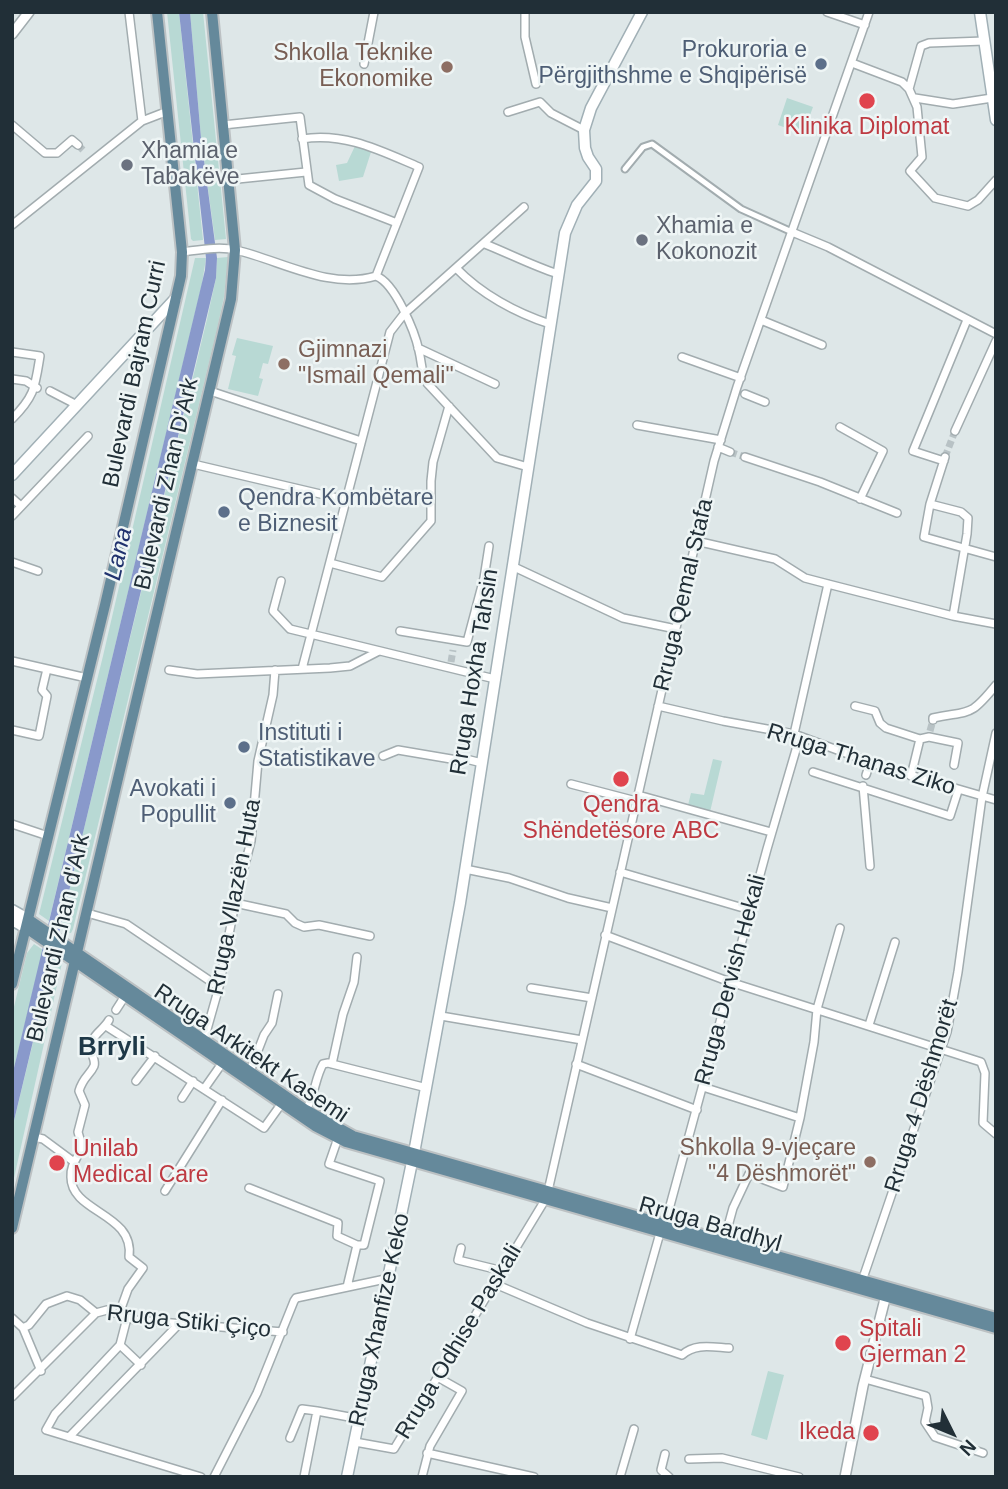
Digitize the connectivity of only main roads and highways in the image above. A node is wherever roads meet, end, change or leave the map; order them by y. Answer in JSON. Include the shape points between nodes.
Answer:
{"nodes":[{"id":1,"x":158,"y":12,"type":"edge"},
{"id":2,"x":212,"y":12,"type":"edge"},
{"id":3,"x":642,"y":12,"type":"edge"},
{"id":4,"x":980,"y":12,"type":"edge"},
{"id":5,"x":996,"y":120,"type":"edge"},
{"id":6,"x":177,"y":297,"type":"junction"},
{"id":7,"x":148,"y":328,"type":"junction"},
{"id":8,"x":168,"y":334,"type":"junction"},
{"id":9,"x":12,"y":475,"type":"edge"},
{"id":10,"x":147,"y":658,"type":"joint"},
{"id":11,"x":12,"y":910,"type":"edge"},
{"id":12,"x":12,"y":920,"type":"edge"},
{"id":13,"x":32,"y":927,"type":"junction"},
{"id":14,"x":76,"y":957,"type":"junction"},
{"id":15,"x":12,"y":984,"type":"edge"},
{"id":16,"x":413,"y":1158,"type":"junction"},
{"id":17,"x":12,"y":1228,"type":"edge"},
{"id":18,"x":662,"y":1228,"type":"junction"},
{"id":19,"x":861,"y":1285,"type":"junction"},
{"id":20,"x":886,"y":1292,"type":"junction"},
{"id":21,"x":996,"y":1318,"type":"edge"},
{"id":22,"x":996,"y":1328,"type":"edge"},
{"id":23,"x":348,"y":1477,"type":"edge"}],
"edges":[{"from":1,"to":6,"type":"main road","name":"Bulevardi Bajram Curri","via":[[182,252]]},
{"from":2,"to":10,"type":"main road","name":"Bulevardi Zhan D'Ark","via":[[234,283]]},
{"from":3,"to":16,"type":"main road","name":"Rruga Hoxha Tahsin","via":[[584,130],[587,157],[597,174],[565,233],[441,1016]]},
{"from":4,"to":5,"type":"main road"},
{"from":6,"to":7,"type":"main road"},
{"from":6,"to":8,"type":"main road","name":"Bulevardi Bajram Curri"},
{"from":7,"to":8,"type":"main road"},
{"from":7,"to":9,"type":"main road"},
{"from":8,"to":13,"type":"main road","name":"Bulevardi Bajram Curri","via":[[48,836]]},
{"from":10,"to":14,"type":"main road","name":"Bulevardi Zhan d'Ark"},
{"from":11,"to":13,"type":"main road"},
{"from":12,"to":13,"type":"main road"},
{"from":13,"to":14,"type":"main road"},
{"from":13,"to":15,"type":"main road","name":"Bulevardi Bajram Curri"},
{"from":14,"to":16,"type":"main road","name":"Rruga Arkitekt Kasemi","via":[[306,1110],[353,1136]]},
{"from":14,"to":16,"type":"main road","name":"Rruga Arkitekt Kasemi","via":[[125,996],[338,1138]]},
{"from":14,"to":17,"type":"main road","name":"Bulevardi Zhan d'Ark"},
{"from":16,"to":18,"type":"main road","name":"Rruga Bardhyl"},
{"from":16,"to":23,"type":"main road","name":"Rruga Xhanfize Keko"},
{"from":18,"to":19,"type":"main road","name":"Rruga Bardhyl"},
{"from":18,"to":19,"type":"main road","name":"Rruga Bardhyl","via":[[724,1241]]},
{"from":19,"to":20,"type":"main road","name":"Rruga Bardhyl"},
{"from":20,"to":21,"type":"main road","name":"Rruga Bardhyl"},
{"from":20,"to":22,"type":"main road","name":"Rruga Bardhyl"}]}
